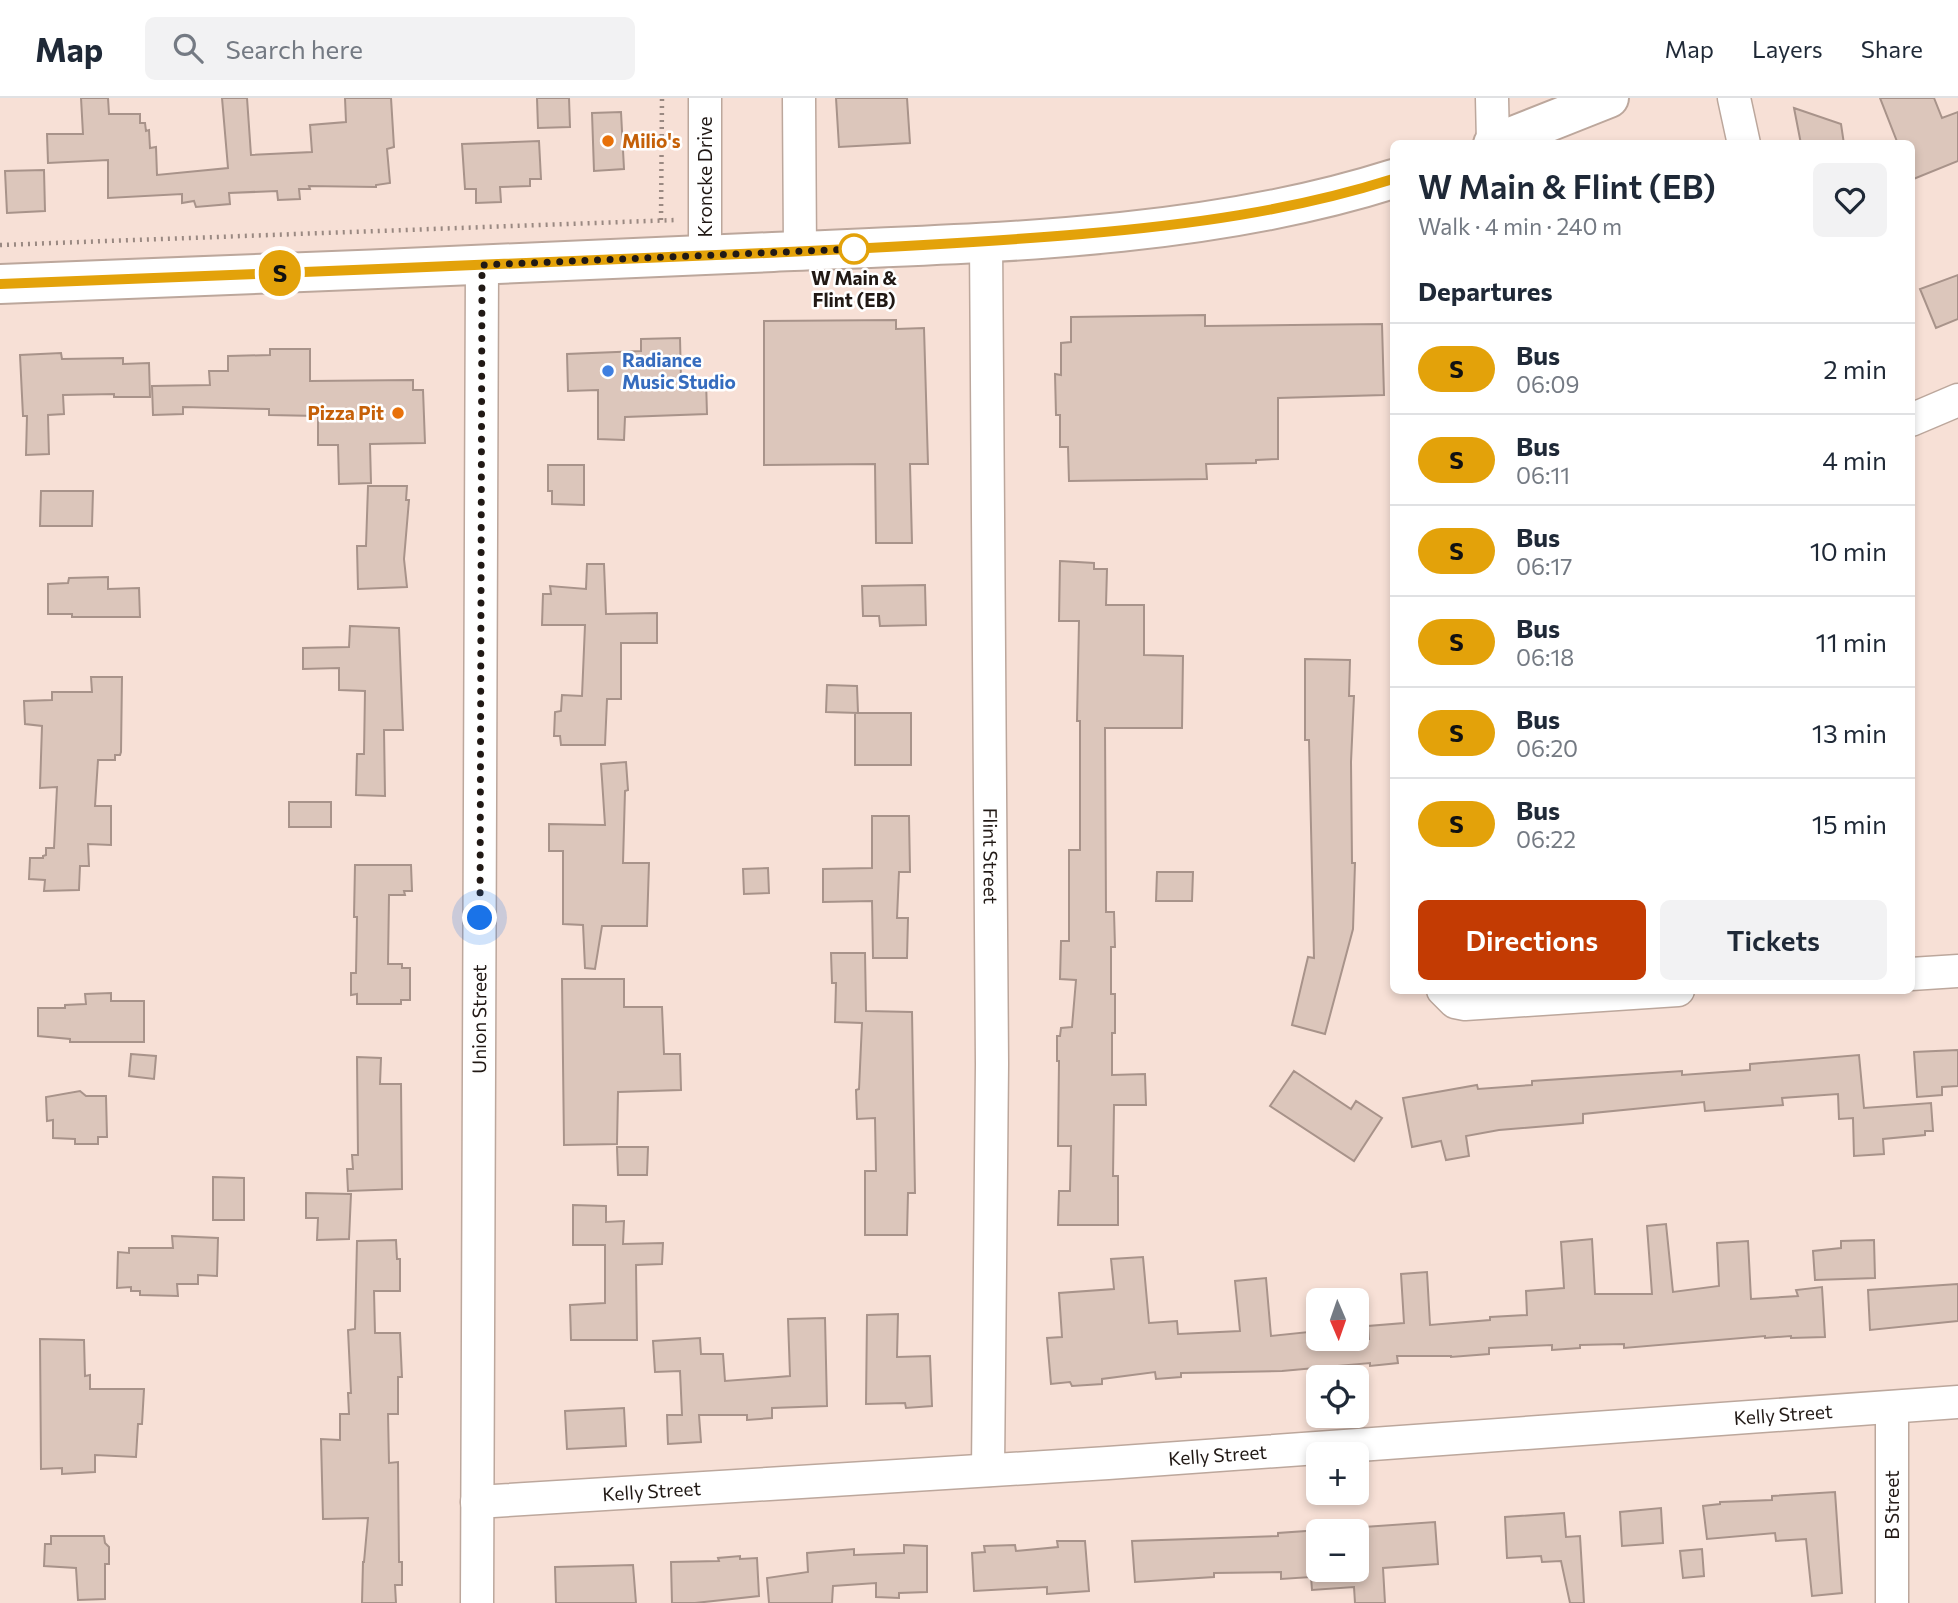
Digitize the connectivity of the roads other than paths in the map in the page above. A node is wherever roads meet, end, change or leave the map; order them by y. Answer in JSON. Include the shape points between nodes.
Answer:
{"nodes":[{"id":1,"x":705,"y":98,"type":"edge"},
{"id":2,"x":799,"y":98,"type":"edge"},
{"id":3,"x":1492,"y":98,"type":"edge"},
{"id":4,"x":1609,"y":98,"type":"edge"},
{"id":5,"x":1734,"y":98,"type":"edge"},
{"id":6,"x":1493,"y":140,"type":"edge"},
{"id":7,"x":1501,"y":140,"type":"edge"},
{"id":8,"x":1743,"y":140,"type":"edge"},
{"id":9,"x":1390,"y":180,"type":"edge"},
{"id":10,"x":986,"y":242,"type":"junction"},
{"id":11,"x":800,"y":251,"type":"junction"},
{"id":12,"x":705,"y":255,"type":"junction"},
{"id":13,"x":482,"y":265,"type":"junction"},
{"id":14,"x":0,"y":284,"type":"edge"},
{"id":15,"x":1958,"y":400,"type":"edge"},
{"id":16,"x":1915,"y":418,"type":"edge"},
{"id":17,"x":1958,"y":971,"type":"edge"},
{"id":18,"x":1915,"y":974,"type":"edge"},
{"id":19,"x":1446,"y":994,"type":"edge"},
{"id":20,"x":1617,"y":994,"type":"edge"},
{"id":21,"x":1958,"y":1402,"type":"edge"},
{"id":22,"x":1892,"y":1408,"type":"junction"},
{"id":23,"x":988,"y":1470,"type":"junction"},
{"id":24,"x":477,"y":1502,"type":"junction"},
{"id":25,"x":477,"y":1603,"type":"edge"},
{"id":26,"x":1892,"y":1603,"type":"edge"}],
"edges":[{"from":1,"to":12,"type":"street","name":"Kroncke Drive"},
{"from":2,"to":11,"type":"street"},
{"from":3,"to":6,"type":"street"},
{"from":4,"to":7,"type":"main road"},
{"from":5,"to":8,"type":"street"},
{"from":9,"to":10,"type":"main road","via":[[1232,218]]},
{"from":10,"to":11,"type":"main road"},
{"from":10,"to":23,"type":"street","name":"Flint Street","via":[[992,1050]]},
{"from":11,"to":12,"type":"main road"},
{"from":12,"to":13,"type":"main road"},
{"from":13,"to":14,"type":"main road"},
{"from":13,"to":24,"type":"street","name":"Union Street"},
{"from":15,"to":16,"type":"street"},
{"from":17,"to":18,"type":"street"},
{"from":19,"to":20,"type":"street","via":[[1465,1004]]},
{"from":21,"to":22,"type":"street","name":"Kelly Street"},
{"from":22,"to":23,"type":"street","name":"Kelly Street"},
{"from":22,"to":26,"type":"street","name":"B Street"},
{"from":23,"to":24,"type":"street","name":"Kelly Street"},
{"from":24,"to":25,"type":"street","name":"Union Street"}]}
